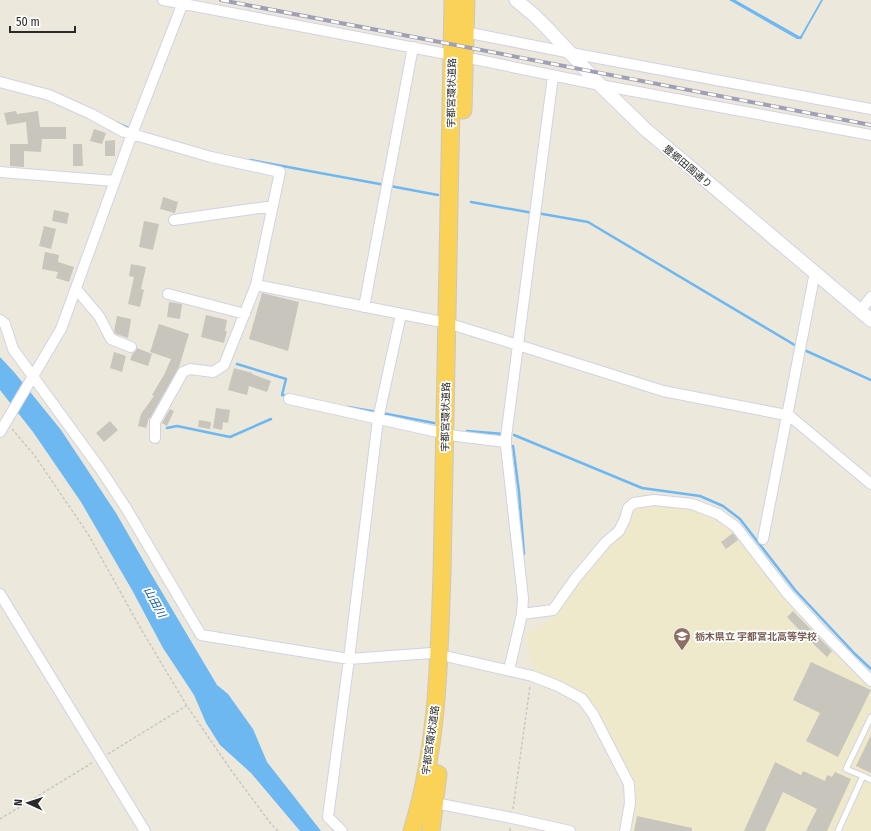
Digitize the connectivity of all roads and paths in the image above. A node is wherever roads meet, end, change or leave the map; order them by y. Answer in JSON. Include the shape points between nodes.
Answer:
{"nodes":[{"id":1,"x":163,"y":0,"type":"edge"},
{"id":2,"x":453,"y":0,"type":"edge"},
{"id":3,"x":466,"y":0,"type":"edge"},
{"id":4,"x":516,"y":0,"type":"edge"},
{"id":5,"x":183,"y":2,"type":"edge"},
{"id":6,"x":465,"y":32,"type":"junction"},
{"id":7,"x":413,"y":47,"type":"junction"},
{"id":8,"x":571,"y":53,"type":"junction"},
{"id":9,"x":458,"y":56,"type":"junction"},
{"id":10,"x":553,"y":76,"type":"junction"},
{"id":11,"x":0,"y":82,"type":"edge"},
{"id":12,"x":600,"y":85,"type":"junction"},
{"id":13,"x":871,"y":110,"type":"edge"},
{"id":14,"x":132,"y":134,"type":"junction"},
{"id":15,"x":871,"y":135,"type":"edge"},
{"id":16,"x":0,"y":172,"type":"edge"},
{"id":17,"x":115,"y":181,"type":"junction"},
{"id":18,"x":273,"y":206,"type":"junction"},
{"id":19,"x":174,"y":220,"type":"dead end"},
{"id":20,"x":815,"y":272,"type":"junction"},
{"id":21,"x":256,"y":285,"type":"junction"},
{"id":22,"x":76,"y":289,"type":"junction"},
{"id":23,"x":168,"y":294,"type":"dead end"},
{"id":24,"x":871,"y":297,"type":"edge"},
{"id":25,"x":364,"y":307,"type":"junction"},
{"id":26,"x":860,"y":311,"type":"junction"},
{"id":27,"x":245,"y":314,"type":"junction"},
{"id":28,"x":401,"y":314,"type":"junction"},
{"id":29,"x":0,"y":320,"type":"edge"},
{"id":30,"x":871,"y":320,"type":"edge"},
{"id":31,"x":453,"y":325,"type":"junction"},
{"id":32,"x":518,"y":345,"type":"junction"},
{"id":33,"x":131,"y":347,"type":"dead end"},
{"id":34,"x":34,"y":376,"type":"junction"},
{"id":35,"x":289,"y":399,"type":"dead end"},
{"id":36,"x":786,"y":415,"type":"junction"},
{"id":37,"x":378,"y":419,"type":"junction"},
{"id":38,"x":7,"y":420,"type":"junction"},
{"id":39,"x":0,"y":432,"type":"edge"},
{"id":40,"x":450,"y":435,"type":"junction"},
{"id":41,"x":155,"y":438,"type":"dead end"},
{"id":42,"x":506,"y":442,"type":"junction"},
{"id":43,"x":871,"y":484,"type":"edge"},
{"id":44,"x":763,"y":539,"type":"dead end"},
{"id":45,"x":0,"y":594,"type":"edge"},
{"id":46,"x":522,"y":614,"type":"junction"},
{"id":47,"x":444,"y":657,"type":"junction"},
{"id":48,"x":349,"y":659,"type":"junction"},
{"id":49,"x":509,"y":670,"type":"junction"},
{"id":50,"x":532,"y":676,"type":"junction"},
{"id":51,"x":871,"y":680,"type":"edge"},
{"id":52,"x":871,"y":717,"type":"edge"},
{"id":53,"x":434,"y":723,"type":"junction"},
{"id":54,"x":438,"y":774,"type":"junction"},
{"id":55,"x":863,"y":776,"type":"junction"},
{"id":56,"x":871,"y":780,"type":"edge"},
{"id":57,"x":435,"y":803,"type":"junction"},
{"id":58,"x":512,"y":818,"type":"junction"},
{"id":59,"x":145,"y":831,"type":"edge"},
{"id":60,"x":278,"y":831,"type":"edge"},
{"id":61,"x":342,"y":831,"type":"edge"},
{"id":62,"x":400,"y":831,"type":"edge"},
{"id":63,"x":412,"y":831,"type":"edge"},
{"id":64,"x":424,"y":831,"type":"edge"},
{"id":65,"x":431,"y":831,"type":"edge"},
{"id":66,"x":510,"y":831,"type":"edge"},
{"id":67,"x":570,"y":831,"type":"edge"},
{"id":68,"x":624,"y":831,"type":"edge"},
{"id":69,"x":838,"y":831,"type":"edge"}],
"edges":[{"from":1,"to":5,"type":"street"},
{"from":2,"to":9,"type":"highway","name":"宇都宮環状道路"},
{"from":3,"to":6,"type":"highway","name":"宇都宮環状道路"},
{"from":4,"to":8,"type":"street","name":"豊郷田園通り"},
{"from":5,"to":7,"type":"street"},
{"from":5,"to":14,"type":"street"},
{"from":6,"to":8,"type":"street"},
{"from":6,"to":9,"type":"highway","name":"宇都宮環状道路"},
{"from":7,"to":9,"type":"street"},
{"from":7,"to":25,"type":"street"},
{"from":8,"to":12,"type":"street","name":"豊郷田園通り"},
{"from":8,"to":13,"type":"street"},
{"from":9,"to":10,"type":"street"},
{"from":9,"to":31,"type":"highway","name":"宇都宮環状道路"},
{"from":10,"to":12,"type":"street"},
{"from":10,"to":32,"type":"street"},
{"from":11,"to":14,"type":"street","via":[[48,95]]},
{"from":12,"to":15,"type":"street"},
{"from":12,"to":20,"type":"street","name":"豊郷田園通り","via":[[645,129]]},
{"from":14,"to":17,"type":"street"},
{"from":14,"to":18,"type":"street","via":[[211,157],[280,172]]},
{"from":16,"to":17,"type":"street"},
{"from":17,"to":22,"type":"street"},
{"from":18,"to":19,"type":"street"},
{"from":18,"to":21,"type":"street"},
{"from":20,"to":26,"type":"street","name":"豊郷田園通り"},
{"from":20,"to":36,"type":"street"},
{"from":21,"to":25,"type":"street"},
{"from":21,"to":27,"type":"street"},
{"from":22,"to":33,"type":"street","via":[[99,316],[111,339]]},
{"from":22,"to":34,"type":"street","via":[[61,329]]},
{"from":23,"to":27,"type":"street"},
{"from":24,"to":26,"type":"street"},
{"from":25,"to":28,"type":"street"},
{"from":26,"to":30,"type":"street","name":"豊郷田園通り"},
{"from":27,"to":41,"type":"street","via":[[224,365],[213,372],[190,369],[183,372],[155,422]]},
{"from":28,"to":31,"type":"street"},
{"from":28,"to":37,"type":"street"},
{"from":29,"to":34,"type":"street","via":[[4,324],[13,349]]},
{"from":31,"to":32,"type":"street"},
{"from":31,"to":40,"type":"highway","name":"宇都宮環状道路"},
{"from":32,"to":36,"type":"street","via":[[663,391]]},
{"from":32,"to":42,"type":"street"},
{"from":34,"to":38,"type":"street"},
{"from":34,"to":48,"type":"street","via":[[122,502],[201,634]]},
{"from":35,"to":37,"type":"street"},
{"from":36,"to":43,"type":"street"},
{"from":36,"to":44,"type":"street"},
{"from":37,"to":40,"type":"street"},
{"from":37,"to":48,"type":"street"},
{"from":38,"to":39,"type":"street"},
{"from":38,"to":60,"type":"path","via":[[88,534],[187,706],[231,770]]},
{"from":40,"to":42,"type":"street"},
{"from":40,"to":47,"type":"highway","name":"宇都宮環状道路","via":[[453,574]]},
{"from":42,"to":46,"type":"street","via":[[523,598]]},
{"from":45,"to":59,"type":"street"},
{"from":46,"to":49,"type":"street"},
{"from":46,"to":51,"type":"street","via":[[553,610],[606,542],[619,531],[628,508],[634,503],[654,500],[692,504],[718,514],[736,527],[787,594]]},
{"from":47,"to":48,"type":"street","via":[[432,653]]},
{"from":47,"to":49,"type":"street"},
{"from":47,"to":53,"type":"highway","name":"宇都宮環状道路"},
{"from":47,"to":54,"type":"highway","name":"宇都宮環状道路","via":[[443,736]]},
{"from":48,"to":61,"type":"street","via":[[328,818]]},
{"from":49,"to":50,"type":"street"},
{"from":50,"to":58,"type":"path"},
{"from":50,"to":68,"type":"street","via":[[582,699],[593,714],[629,784],[630,803]]},
{"from":52,"to":55,"type":"lane","via":[[846,769]]},
{"from":53,"to":62,"type":"highway"},
{"from":53,"to":63,"type":"highway","name":"宇都宮環状道路","via":[[425,780]]},
{"from":54,"to":57,"type":"highway"},
{"from":54,"to":64,"type":"highway","name":"宇都宮環状道路"},
{"from":55,"to":56,"type":"lane"},
{"from":55,"to":69,"type":"lane"},
{"from":57,"to":58,"type":"street"},
{"from":57,"to":65,"type":"highway"},
{"from":58,"to":66,"type":"path"},
{"from":58,"to":67,"type":"street"}]}
